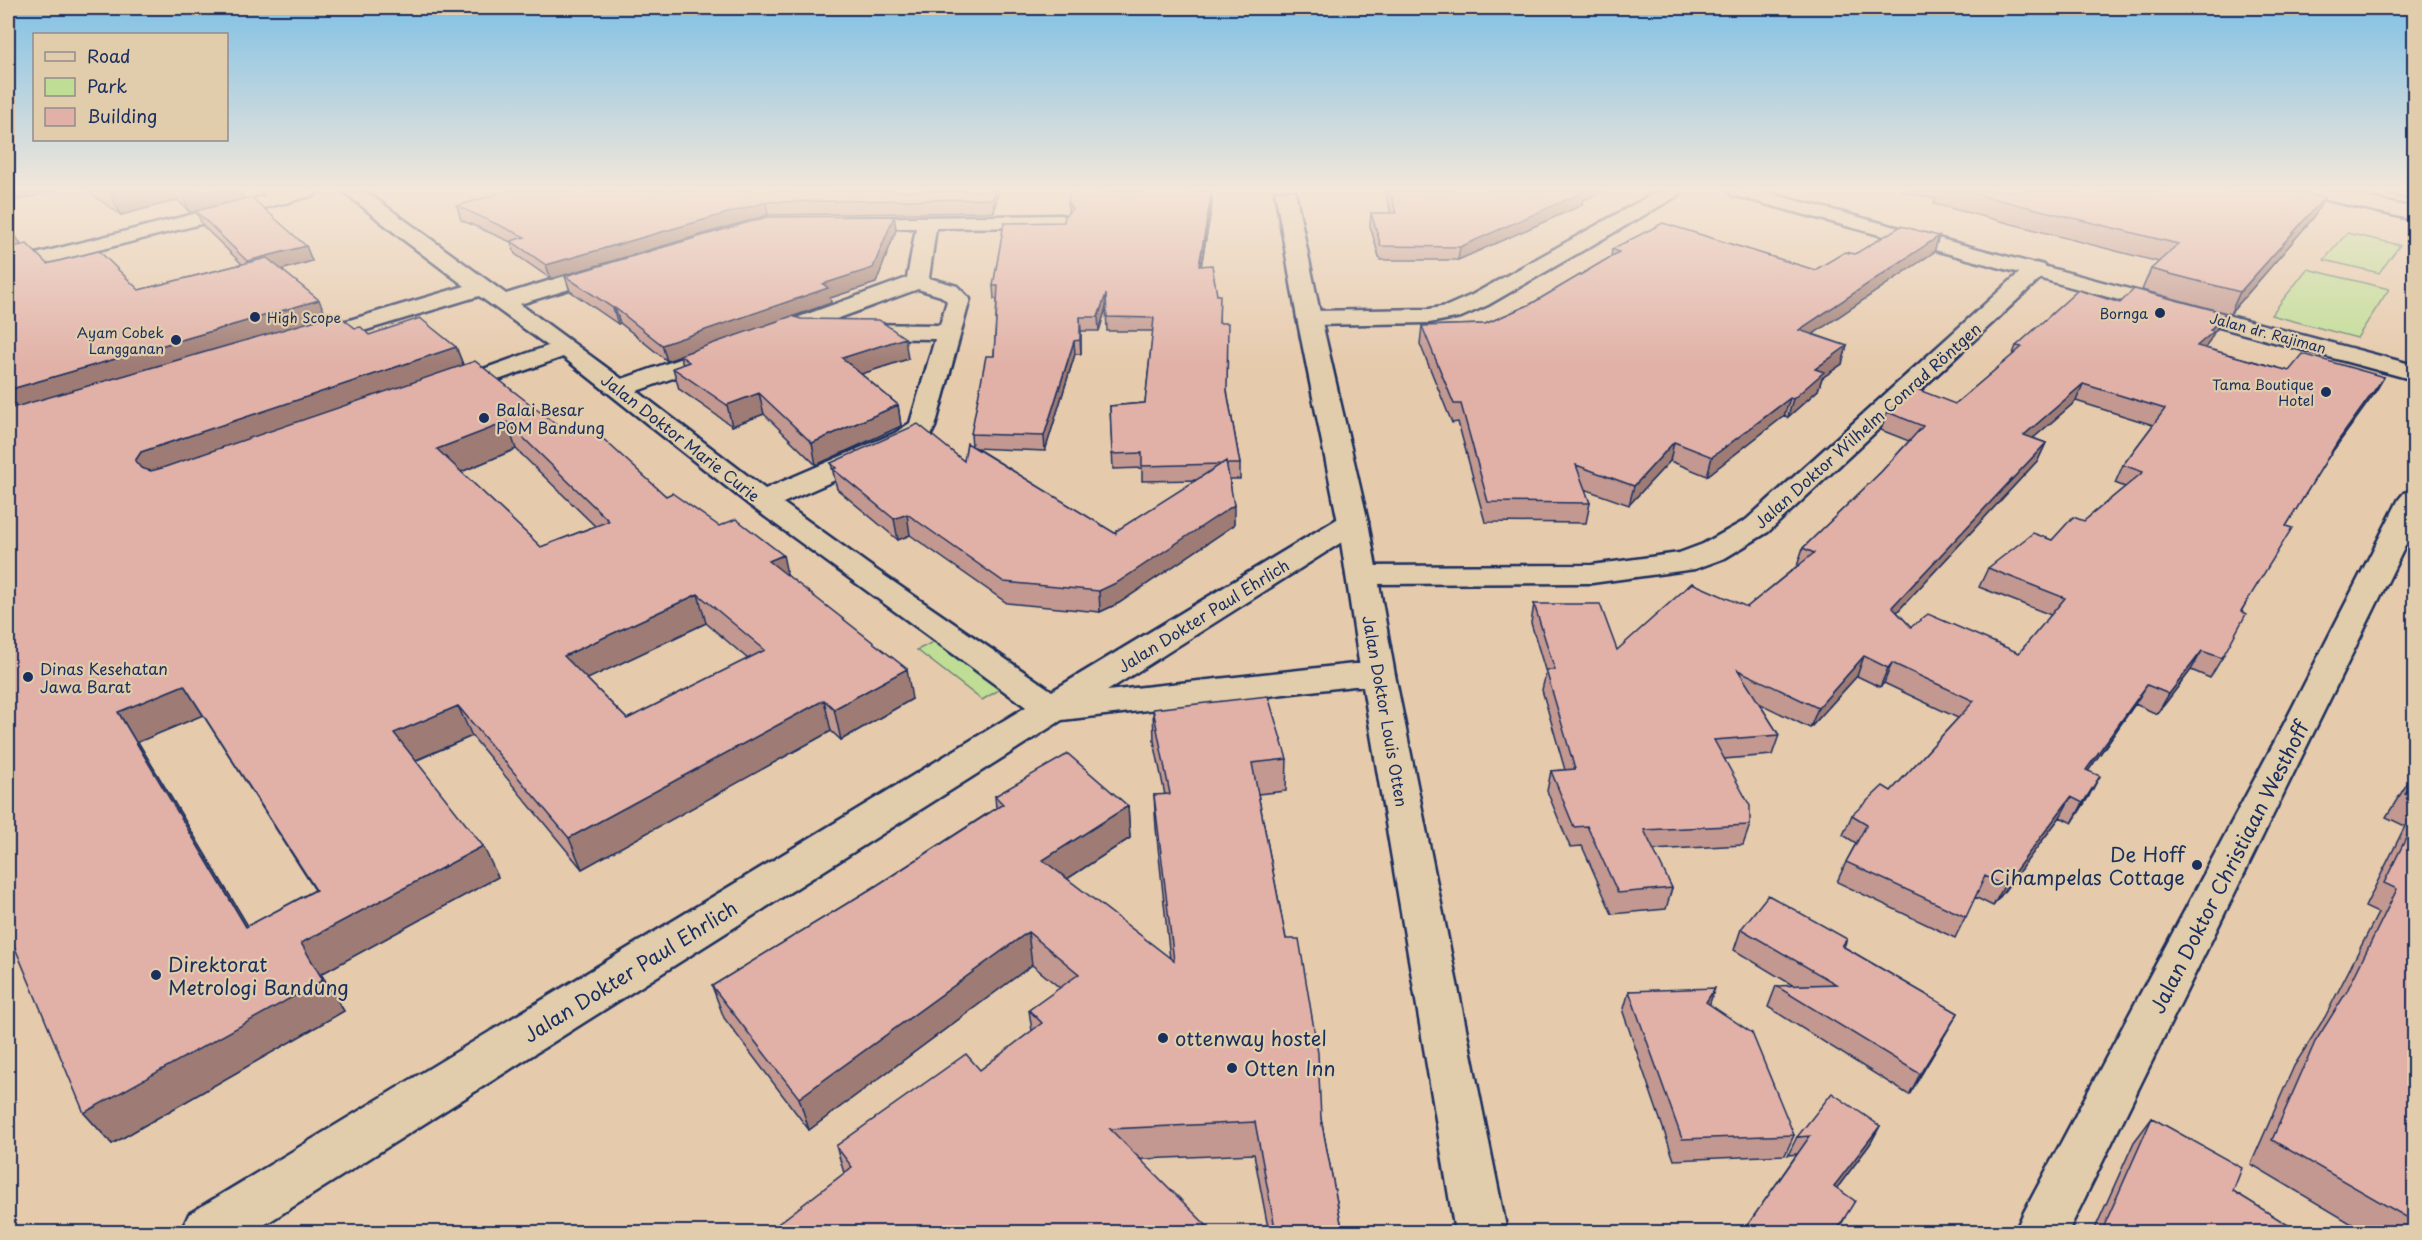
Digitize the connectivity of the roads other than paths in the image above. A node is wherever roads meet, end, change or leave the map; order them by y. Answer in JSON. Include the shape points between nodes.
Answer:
{"nodes":[{"id":1,"x":75,"y":249,"type":"edge"},
{"id":2,"x":428,"y":249,"type":"edge"},
{"id":3,"x":923,"y":249,"type":"edge"},
{"id":4,"x":1296,"y":249,"type":"edge"},
{"id":5,"x":1570,"y":249,"type":"edge"},
{"id":6,"x":1957,"y":249,"type":"edge"},
{"id":7,"x":628,"y":264,"type":"edge"},
{"id":8,"x":8,"y":267,"type":"edge"},
{"id":9,"x":2037,"y":270,"type":"junction"},
{"id":10,"x":917,"y":282,"type":"junction"},
{"id":11,"x":492,"y":295,"type":"junction"},
{"id":12,"x":1309,"y":318,"type":"junction"},
{"id":13,"x":786,"y":330,"type":"junction"},
{"id":14,"x":950,"y":332,"type":"junction"},
{"id":15,"x":290,"y":346,"type":"edge"},
{"id":16,"x":566,"y":348,"type":"junction"},
{"id":17,"x":2413,"y":369,"type":"edge"},
{"id":18,"x":619,"y":389,"type":"junction"},
{"id":19,"x":431,"y":395,"type":"edge"},
{"id":20,"x":2415,"y":500,"type":"edge"},
{"id":21,"x":762,"y":501,"type":"junction"},
{"id":22,"x":1353,"y":522,"type":"junction"},
{"id":23,"x":1362,"y":575,"type":"junction"},
{"id":24,"x":1378,"y":675,"type":"junction"},
{"id":25,"x":1053,"y":709,"type":"junction"},
{"id":26,"x":207,"y":1233,"type":"edge"},
{"id":27,"x":1481,"y":1233,"type":"edge"},
{"id":28,"x":2041,"y":1233,"type":"edge"}],
"edges":[{"from":1,"to":8,"type":"street"},
{"from":2,"to":11,"type":"street","name":"Jalan Doktor Marie Curie"},
{"from":3,"to":10,"type":"street"},
{"from":4,"to":12,"type":"street","name":"Jalan Doktor Louis Otten"},
{"from":5,"to":12,"type":"street","via":[[1453,312]]},
{"from":6,"to":9,"type":"street","name":"Jalan dr. Rajiman"},
{"from":7,"to":11,"type":"street"},
{"from":9,"to":17,"type":"street","name":"Jalan dr. Rajiman"},
{"from":9,"to":23,"type":"street","name":"Jalan Doktor Wilhelm Conrad Röntgen","via":[[1757,526],[1714,551],[1684,562],[1592,574]]},
{"from":10,"to":13,"type":"street"},
{"from":10,"to":14,"type":"street","via":[[949,291],[959,300]]},
{"from":11,"to":15,"type":"street"},
{"from":11,"to":16,"type":"street","name":"Jalan Doktor Marie Curie"},
{"from":12,"to":22,"type":"street","name":"Jalan Doktor Louis Otten"},
{"from":13,"to":14,"type":"street"},
{"from":13,"to":18,"type":"street"},
{"from":14,"to":21,"type":"street","via":[[922,427],[916,433]]},
{"from":16,"to":18,"type":"street","name":"Jalan Doktor Marie Curie"},
{"from":16,"to":19,"type":"street"},
{"from":18,"to":21,"type":"street","name":"Jalan Doktor Marie Curie"},
{"from":20,"to":28,"type":"street","name":"Jalan Doktor Christiaan Westhoff"},
{"from":21,"to":25,"type":"street","name":"Jalan Doktor Marie Curie"},
{"from":22,"to":23,"type":"street","name":"Jalan Doktor Louis Otten"},
{"from":22,"to":25,"type":"street","name":"Jalan Dokter Paul Ehrlich"},
{"from":23,"to":24,"type":"street","name":"Jalan Doktor Louis Otten"},
{"from":24,"to":25,"type":"street","name":"Jalan Dokter Paul Ehrlich"},
{"from":24,"to":27,"type":"street","name":"Jalan Doktor Louis Otten"},
{"from":25,"to":26,"type":"street","name":"Jalan Dokter Paul Ehrlich"}]}
